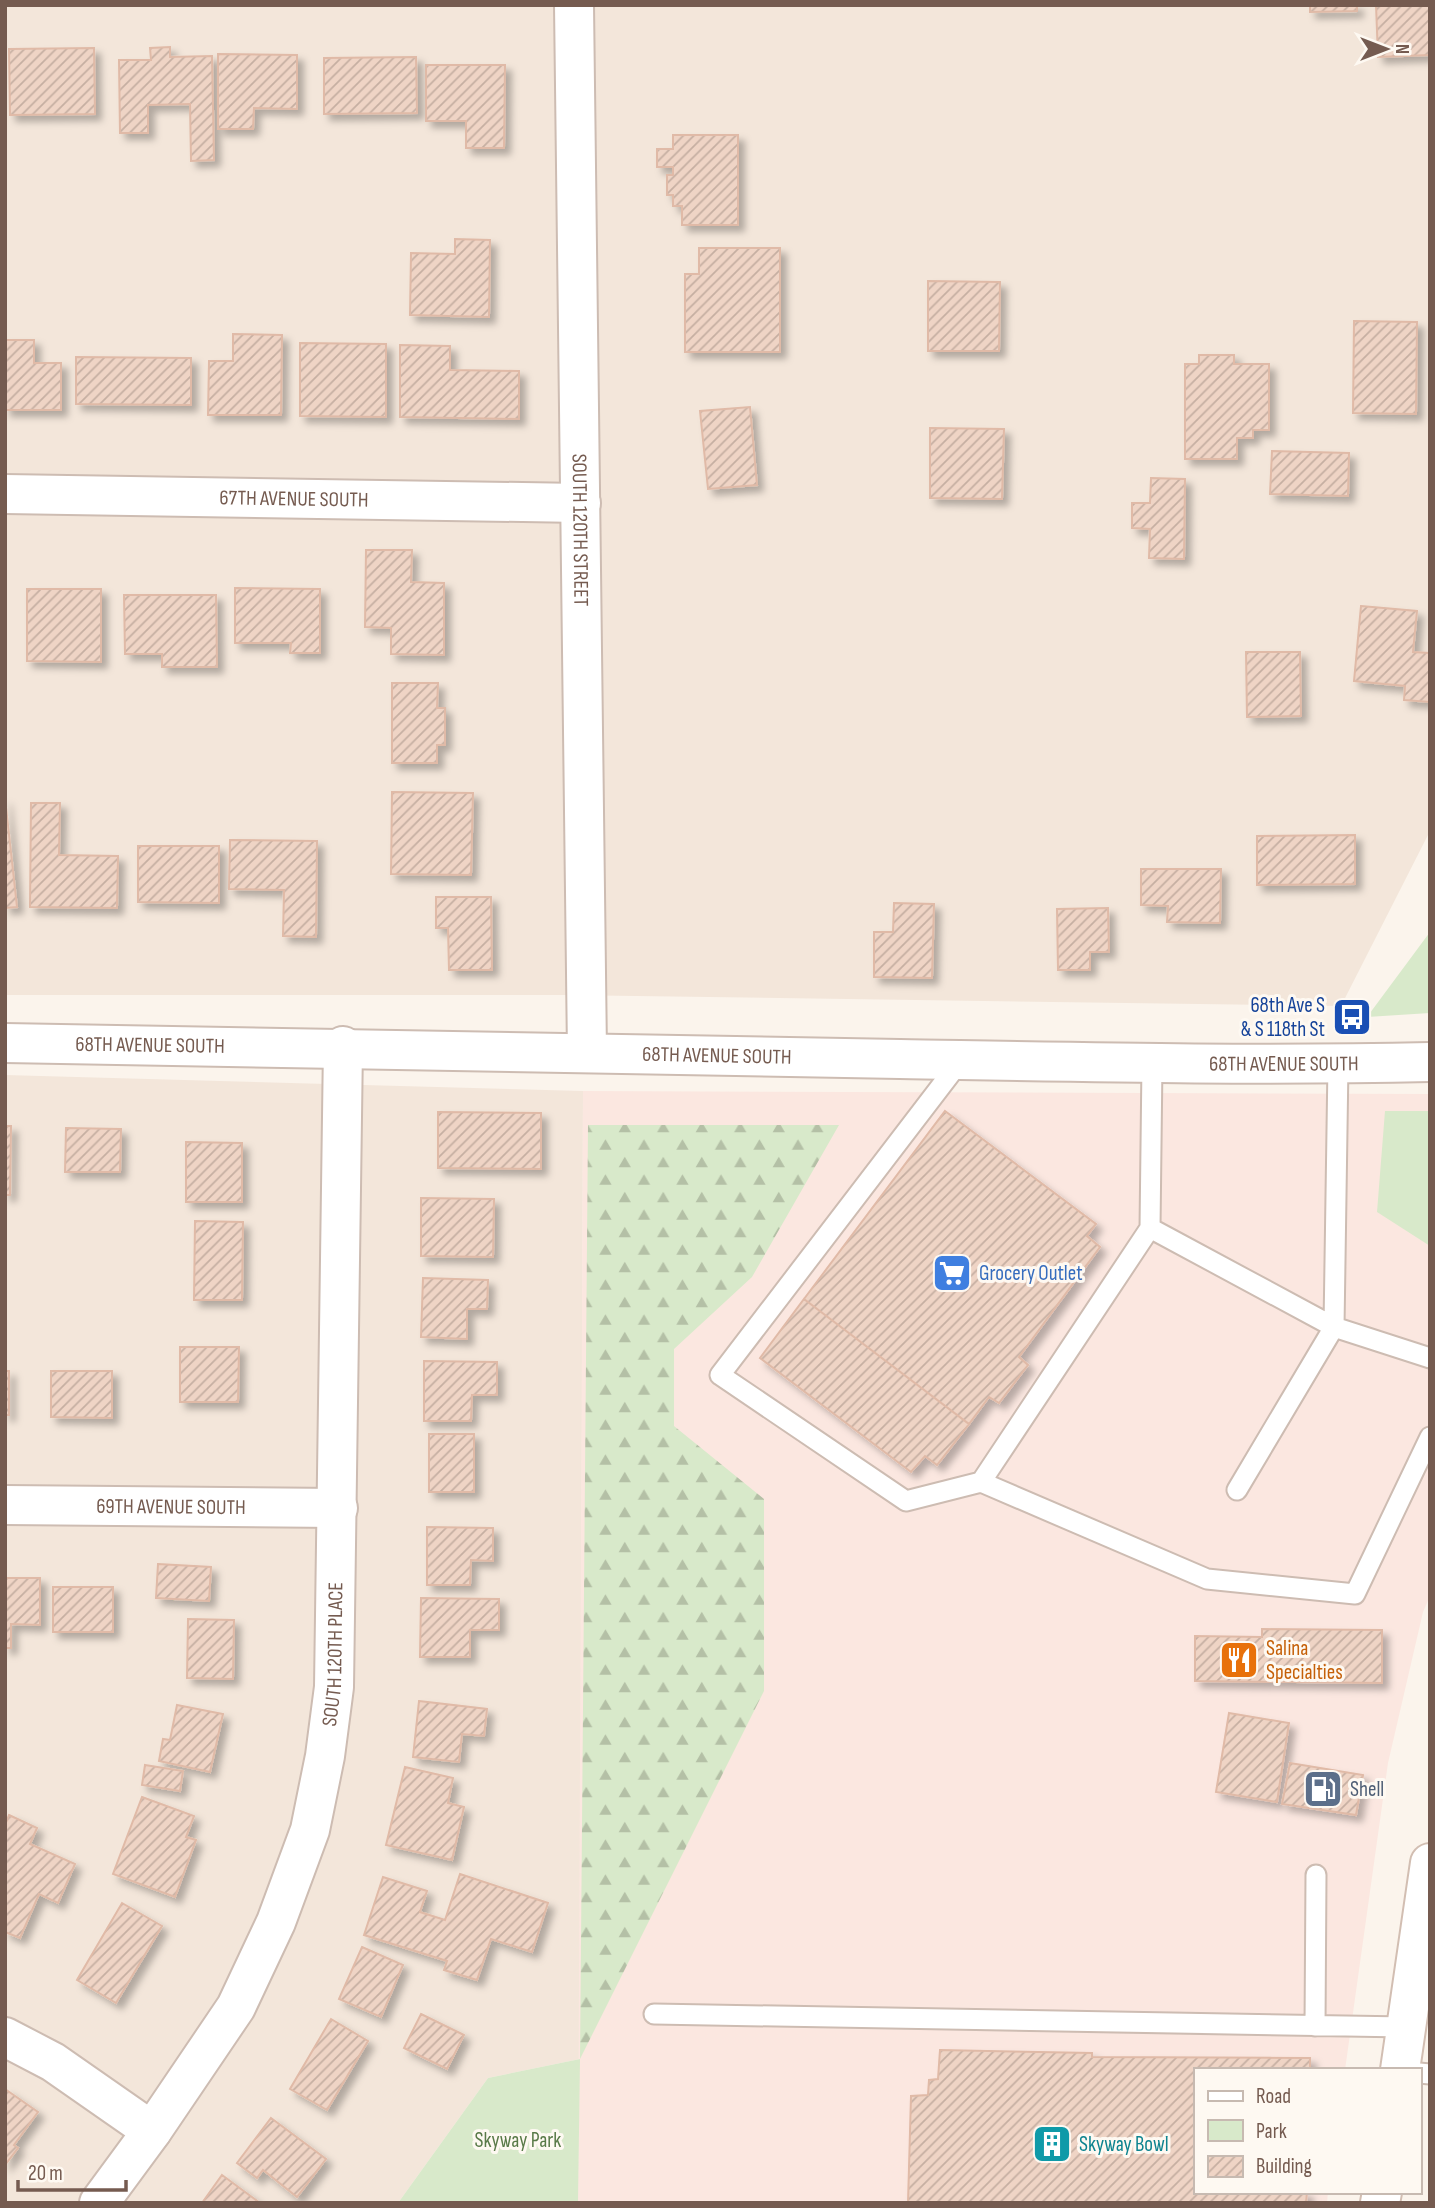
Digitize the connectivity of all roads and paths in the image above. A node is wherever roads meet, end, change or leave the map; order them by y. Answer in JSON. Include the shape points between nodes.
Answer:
{"nodes":[{"id":1,"x":575,"y":5,"type":"edge"},
{"id":2,"x":5,"y":494,"type":"edge"},
{"id":3,"x":581,"y":503,"type":"junction"},
{"id":4,"x":5,"y":1043,"type":"edge"},
{"id":5,"x":343,"y":1046,"type":"junction"},
{"id":6,"x":587,"y":1053,"type":"junction"},
{"id":7,"x":961,"y":1060,"type":"junction"},
{"id":8,"x":1430,"y":1062,"type":"edge"},
{"id":9,"x":1152,"y":1063,"type":"junction"},
{"id":10,"x":1338,"y":1064,"type":"junction"},
{"id":11,"x":1150,"y":1228,"type":"junction"},
{"id":12,"x":1334,"y":1328,"type":"junction"},
{"id":13,"x":1430,"y":1358,"type":"edge"},
{"id":14,"x":1430,"y":1437,"type":"edge"},
{"id":15,"x":981,"y":1482,"type":"junction"},
{"id":16,"x":1237,"y":1490,"type":"dead end"},
{"id":17,"x":5,"y":1505,"type":"edge"},
{"id":18,"x":338,"y":1508,"type":"junction"},
{"id":19,"x":1430,"y":1863,"type":"edge"},
{"id":20,"x":1316,"y":1875,"type":"dead end"},
{"id":21,"x":654,"y":2014,"type":"dead end"},
{"id":22,"x":1315,"y":2025,"type":"junction"},
{"id":23,"x":1406,"y":2027,"type":"junction"},
{"id":24,"x":5,"y":2037,"type":"edge"},
{"id":25,"x":1400,"y":2068,"type":"edge"},
{"id":26,"x":152,"y":2131,"type":"junction"},
{"id":27,"x":99,"y":2203,"type":"edge"}],
"edges":[{"from":1,"to":3,"type":"street","name":"SOUTH 120TH STREET"},
{"from":2,"to":3,"type":"street","name":"67TH AVENUE SOUTH"},
{"from":3,"to":6,"type":"street","name":"SOUTH 120TH STREET"},
{"from":4,"to":5,"type":"street","name":"68TH AVENUE SOUTH"},
{"from":5,"to":6,"type":"street","name":"68TH AVENUE SOUTH"},
{"from":5,"to":18,"type":"street","name":"SOUTH 120TH PLACE"},
{"from":6,"to":7,"type":"street","name":"68TH AVENUE SOUTH"},
{"from":7,"to":9,"type":"street","name":"68TH AVENUE SOUTH"},
{"from":7,"to":15,"type":"lane","via":[[720,1375],[906,1502]]},
{"from":8,"to":10,"type":"street","name":"68TH AVENUE SOUTH"},
{"from":9,"to":10,"type":"street","name":"68TH AVENUE SOUTH"},
{"from":9,"to":11,"type":"lane"},
{"from":10,"to":12,"type":"lane"},
{"from":11,"to":12,"type":"lane"},
{"from":11,"to":15,"type":"lane"},
{"from":12,"to":13,"type":"lane"},
{"from":12,"to":16,"type":"lane"},
{"from":14,"to":15,"type":"lane","via":[[1355,1594],[1207,1579]]},
{"from":17,"to":18,"type":"street","name":"69TH AVENUE SOUTH"},
{"from":18,"to":26,"type":"street","name":"SOUTH 120TH PLACE","via":[[334,1686],[310,1830],[276,1922],[236,2007]]},
{"from":19,"to":23,"type":"street"},
{"from":20,"to":22,"type":"lane"},
{"from":21,"to":22,"type":"lane"},
{"from":22,"to":23,"type":"lane"},
{"from":23,"to":25,"type":"street"},
{"from":24,"to":26,"type":"street","via":[[53,2062]]},
{"from":26,"to":27,"type":"street","name":"SOUTH 120TH PLACE"}]}
